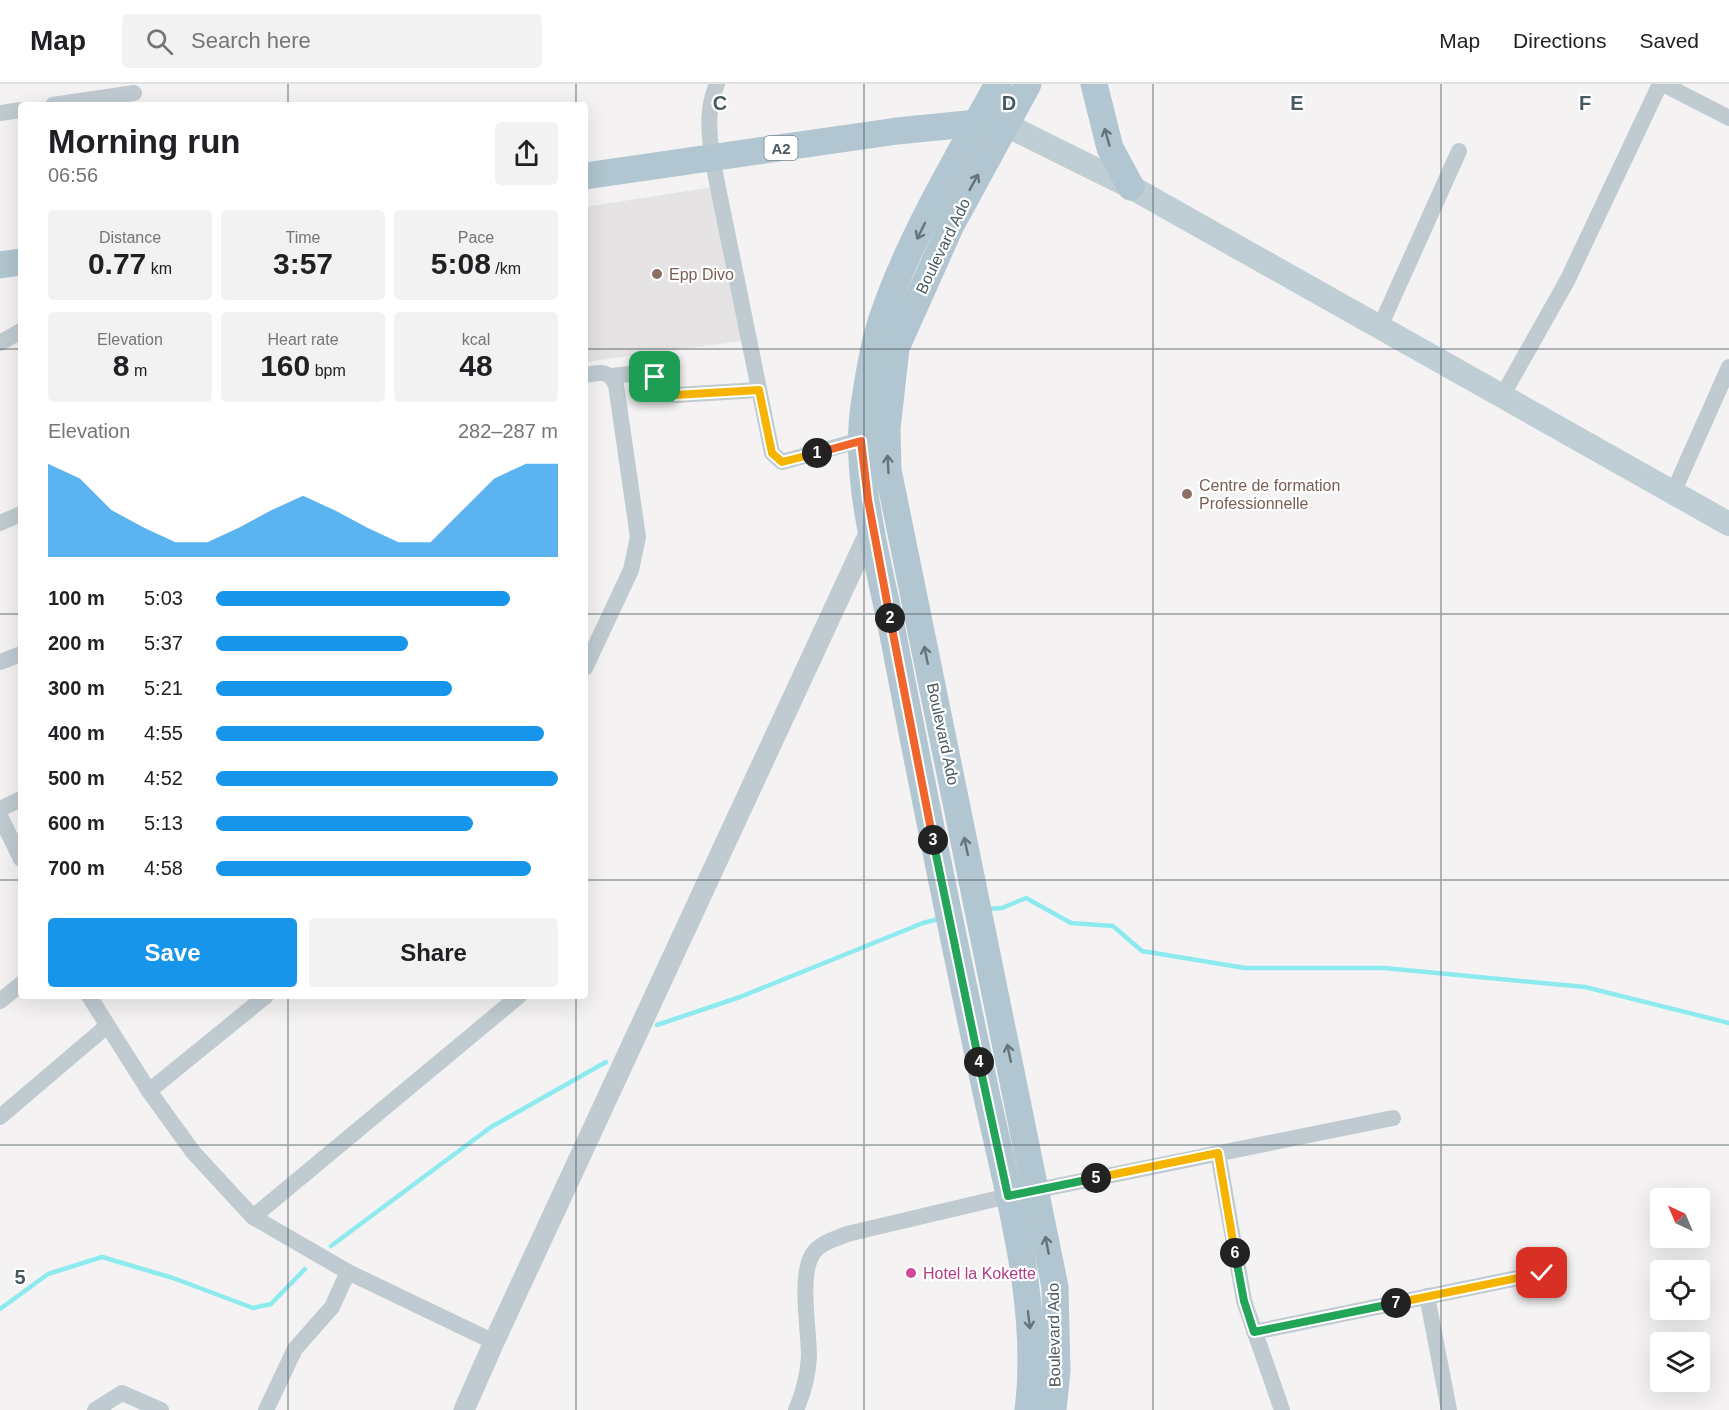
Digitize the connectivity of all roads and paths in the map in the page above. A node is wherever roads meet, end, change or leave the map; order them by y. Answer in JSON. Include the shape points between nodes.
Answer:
{"nodes":[{"id":1,"x":717,"y":84,"type":"edge"},
{"id":2,"x":998,"y":84,"type":"edge"},
{"id":3,"x":1028,"y":84,"type":"edge"},
{"id":4,"x":1094,"y":84,"type":"edge"},
{"id":5,"x":1661,"y":84,"type":"edge"},
{"id":6,"x":135,"y":94,"type":"edge"},
{"id":7,"x":75,"y":102,"type":"edge"},
{"id":8,"x":18,"y":110,"type":"edge"},
{"id":9,"x":0,"y":113,"type":"edge"},
{"id":10,"x":1729,"y":118,"type":"edge"},
{"id":11,"x":977,"y":123,"type":"junction"},
{"id":12,"x":1006,"y":125,"type":"junction"},
{"id":13,"x":1459,"y":151,"type":"dead end"},
{"id":14,"x":712,"y":158,"type":"junction"},
{"id":15,"x":588,"y":176,"type":"edge"},
{"id":16,"x":1131,"y":187,"type":"junction"},
{"id":17,"x":18,"y":263,"type":"edge"},
{"id":18,"x":0,"y":266,"type":"edge"},
{"id":19,"x":1379,"y":329,"type":"junction"},
{"id":20,"x":18,"y":333,"type":"edge"},
{"id":21,"x":0,"y":343,"type":"edge"},
{"id":22,"x":1729,"y":367,"type":"edge"},
{"id":23,"x":588,"y":375,"type":"edge"},
{"id":24,"x":612,"y":376,"type":"junction"},
{"id":25,"x":759,"y":390,"type":"junction"},
{"id":26,"x":1501,"y":398,"type":"junction"},
{"id":27,"x":861,"y":441,"type":"junction"},
{"id":28,"x":1673,"y":493,"type":"junction"},
{"id":29,"x":18,"y":515,"type":"edge"},
{"id":30,"x":0,"y":523,"type":"edge"},
{"id":31,"x":1729,"y":524,"type":"edge"},
{"id":32,"x":872,"y":527,"type":"junction"},
{"id":33,"x":18,"y":655,"type":"edge"},
{"id":34,"x":0,"y":662,"type":"edge"},
{"id":35,"x":588,"y":662,"type":"edge"},
{"id":36,"x":18,"y":800,"type":"edge"},
{"id":37,"x":0,"y":809,"type":"edge"},
{"id":38,"x":0,"y":816,"type":"edge"},
{"id":39,"x":18,"y":853,"type":"edge"},
{"id":40,"x":18,"y":986,"type":"edge"},
{"id":41,"x":91,"y":999,"type":"edge"},
{"id":42,"x":262,"y":999,"type":"edge"},
{"id":43,"x":515,"y":999,"type":"edge"},
{"id":44,"x":0,"y":1000,"type":"edge"},
{"id":45,"x":107,"y":1026,"type":"junction"},
{"id":46,"x":149,"y":1091,"type":"junction"},
{"id":47,"x":0,"y":1118,"type":"edge"},
{"id":48,"x":1393,"y":1118,"type":"dead end"},
{"id":49,"x":1218,"y":1153,"type":"junction"},
{"id":50,"x":1037,"y":1190,"type":"junction"},
{"id":51,"x":1008,"y":1196,"type":"junction"},
{"id":52,"x":254,"y":1216,"type":"junction"},
{"id":53,"x":348,"y":1272,"type":"junction"},
{"id":54,"x":1542,"y":1273,"type":"dead end"},
{"id":55,"x":1427,"y":1296,"type":"junction"},
{"id":56,"x":1254,"y":1332,"type":"junction"},
{"id":57,"x":494,"y":1342,"type":"junction"},
{"id":58,"x":1047,"y":1409,"type":"edge"},
{"id":59,"x":95,"y":1410,"type":"edge"},
{"id":60,"x":161,"y":1410,"type":"edge"},
{"id":61,"x":266,"y":1410,"type":"edge"},
{"id":62,"x":464,"y":1410,"type":"edge"},
{"id":63,"x":796,"y":1410,"type":"edge"},
{"id":64,"x":1282,"y":1410,"type":"edge"},
{"id":65,"x":1449,"y":1410,"type":"edge"}],
"edges":[{"from":1,"to":14,"type":"street","via":[[708,122]]},
{"from":2,"to":11,"type":"main road","name":"Boulevard Ado"},
{"from":3,"to":12,"type":"main road","name":"Boulevard Ado"},
{"from":16,"to":4,"type":"main road","one_way":true,"via":[[1110,148]]},
{"from":5,"to":10,"type":"street"},
{"from":5,"to":26,"type":"street","via":[[1567,281]]},
{"from":6,"to":7,"type":"street"},
{"from":8,"to":9,"type":"street"},
{"from":11,"to":12,"type":"main road"},
{"from":11,"to":14,"type":"main road","number":"A2"},
{"from":11,"to":27,"type":"main road","name":"Boulevard Ado","one_way":true,"via":[[900,273],[881,321]]},
{"from":12,"to":16,"type":"main road"},
{"from":50,"to":12,"type":"main road","name":"Boulevard Ado","one_way":true,"via":[[888,470],[887,429],[896,348],[951,225]]},
{"from":13,"to":19,"type":"street"},
{"from":14,"to":15,"type":"main road","number":"A2"},
{"from":14,"to":25,"type":"street"},
{"from":16,"to":19,"type":"main road"},
{"from":17,"to":18,"type":"main road"},
{"from":19,"to":26,"type":"main road"},
{"from":20,"to":21,"type":"street"},
{"from":22,"to":28,"type":"street"},
{"from":23,"to":24,"type":"street","via":[[606,372]]},
{"from":24,"to":25,"type":"street","via":[[644,372],[675,395]]},
{"from":24,"to":35,"type":"street","via":[[638,537],[631,570]]},
{"from":25,"to":27,"type":"street","via":[[776,459],[782,462]]},
{"from":26,"to":28,"type":"main road"},
{"from":27,"to":32,"type":"main road","name":"Boulevard Ado"},
{"from":28,"to":31,"type":"main road"},
{"from":29,"to":30,"type":"street"},
{"from":32,"to":51,"type":"main road","name":"Boulevard Ado","via":[[949,921]]},
{"from":32,"to":57,"type":"street"},
{"from":33,"to":34,"type":"street"},
{"from":36,"to":37,"type":"street"},
{"from":38,"to":39,"type":"street"},
{"from":40,"to":44,"type":"street"},
{"from":41,"to":45,"type":"street"},
{"from":42,"to":46,"type":"street"},
{"from":43,"to":52,"type":"street"},
{"from":45,"to":46,"type":"street"},
{"from":45,"to":47,"type":"street"},
{"from":46,"to":52,"type":"street","via":[[193,1152]]},
{"from":48,"to":49,"type":"street"},
{"from":49,"to":50,"type":"street"},
{"from":49,"to":56,"type":"street","via":[[1244,1301]]},
{"from":50,"to":51,"type":"street"},
{"from":58,"to":50,"type":"main road","name":"Boulevard Ado","one_way":true,"via":[[1058,1371],[1055,1287]]},
{"from":51,"to":58,"type":"main road","name":"Boulevard Ado","one_way":true},
{"from":51,"to":63,"type":"street","via":[[847,1234],[825,1243],[812,1255],[806,1275],[809,1359]]},
{"from":52,"to":53,"type":"street"},
{"from":53,"to":57,"type":"street"},
{"from":53,"to":61,"type":"street","via":[[332,1307],[295,1349]]},
{"from":54,"to":55,"type":"street"},
{"from":55,"to":56,"type":"street"},
{"from":55,"to":65,"type":"street"},
{"from":56,"to":64,"type":"street"},
{"from":57,"to":62,"type":"street"},
{"from":59,"to":60,"type":"street","via":[[122,1393]]}]}
